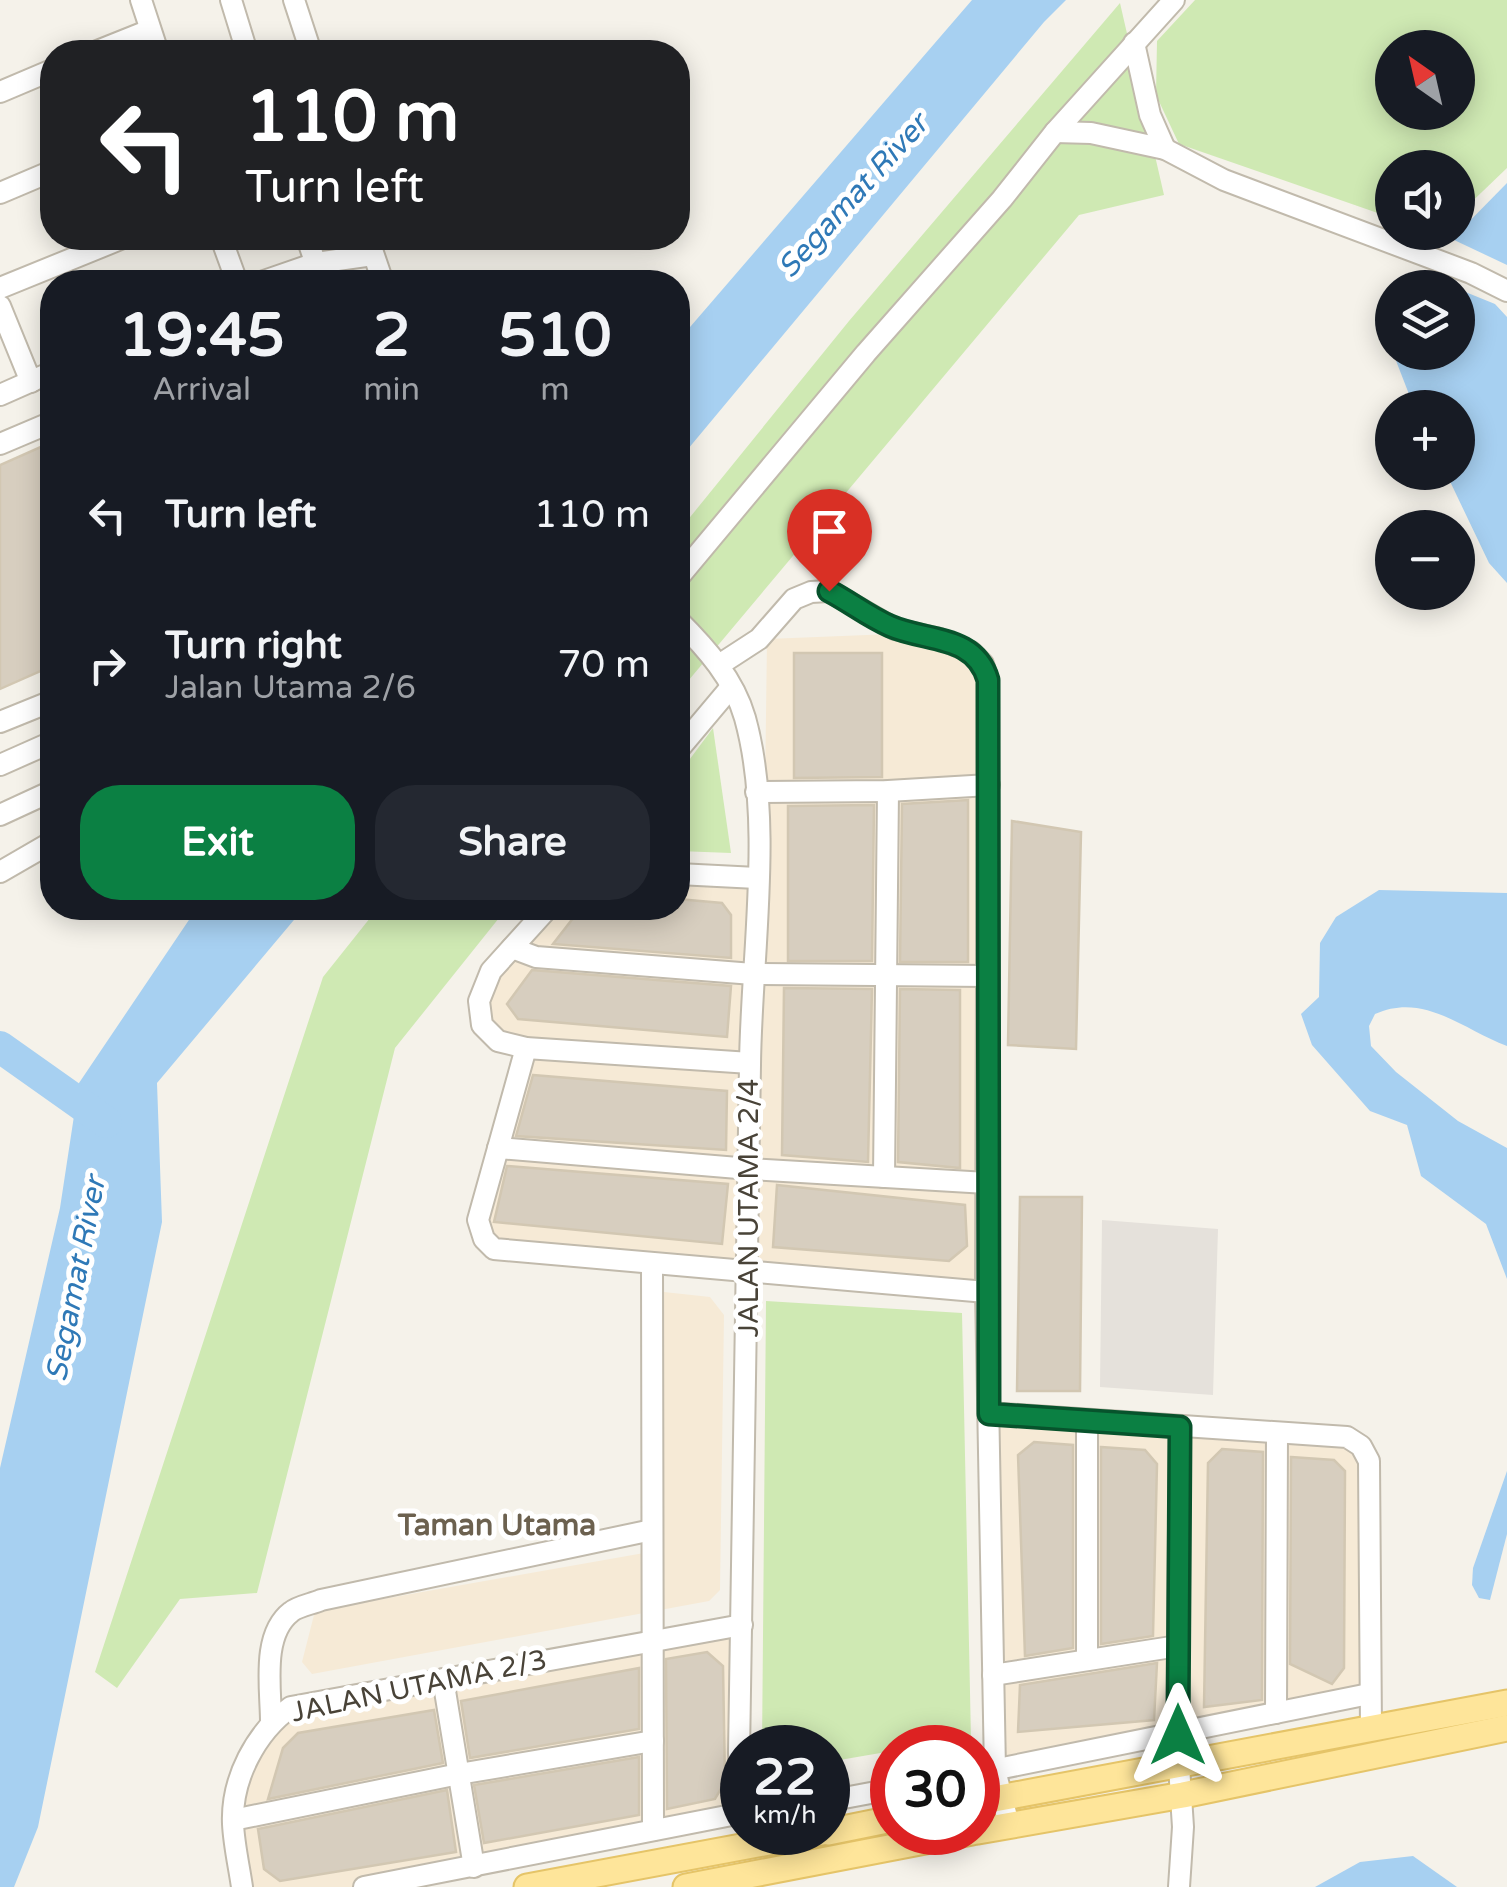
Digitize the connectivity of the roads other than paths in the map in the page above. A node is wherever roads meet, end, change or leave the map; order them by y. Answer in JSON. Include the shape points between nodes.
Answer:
{"nodes":[{"id":1,"x":140,"y":0,"type":"edge"},
{"id":2,"x":231,"y":0,"type":"edge"},
{"id":3,"x":294,"y":0,"type":"edge"},
{"id":4,"x":1174,"y":0,"type":"edge"},
{"id":5,"x":150,"y":30,"type":"junction"},
{"id":6,"x":125,"y":40,"type":"edge"},
{"id":7,"x":154,"y":40,"type":"edge"},
{"id":8,"x":243,"y":40,"type":"edge"},
{"id":9,"x":307,"y":40,"type":"edge"},
{"id":10,"x":1134,"y":44,"type":"junction"},
{"id":11,"x":40,"y":75,"type":"edge"},
{"id":12,"x":0,"y":92,"type":"edge"},
{"id":13,"x":1055,"y":132,"type":"junction"},
{"id":14,"x":1165,"y":150,"type":"junction"},
{"id":15,"x":40,"y":176,"type":"edge"},
{"id":16,"x":0,"y":193,"type":"edge"},
{"id":17,"x":94,"y":250,"type":"edge"},
{"id":18,"x":362,"y":250,"type":"edge"},
{"id":19,"x":45,"y":270,"type":"edge"},
{"id":20,"x":325,"y":270,"type":"edge"},
{"id":21,"x":40,"y":272,"type":"edge"},
{"id":22,"x":0,"y":288,"type":"edge"},
{"id":23,"x":1507,"y":291,"type":"edge"},
{"id":24,"x":0,"y":306,"type":"edge"},
{"id":25,"x":40,"y":378,"type":"edge"},
{"id":26,"x":31,"y":382,"type":"junction"},
{"id":27,"x":0,"y":395,"type":"edge"},
{"id":28,"x":40,"y":427,"type":"edge"},
{"id":29,"x":0,"y":444,"type":"edge"},
{"id":30,"x":690,"y":564,"type":"edge"},
{"id":31,"x":690,"y":633,"type":"edge"},
{"id":32,"x":719,"y":665,"type":"junction"},
{"id":33,"x":731,"y":686,"type":"junction"},
{"id":34,"x":40,"y":707,"type":"edge"},
{"id":35,"x":0,"y":722,"type":"edge"},
{"id":36,"x":690,"y":736,"type":"edge"},
{"id":37,"x":40,"y":747,"type":"edge"},
{"id":38,"x":0,"y":765,"type":"edge"},
{"id":39,"x":989,"y":785,"type":"junction"},
{"id":40,"x":756,"y":792,"type":"junction"},
{"id":41,"x":888,"y":792,"type":"junction"},
{"id":42,"x":40,"y":797,"type":"edge"},
{"id":43,"x":0,"y":815,"type":"edge"},
{"id":44,"x":40,"y":849,"type":"edge"},
{"id":45,"x":0,"y":872,"type":"edge"},
{"id":46,"x":690,"y":875,"type":"edge"},
{"id":47,"x":757,"y":878,"type":"junction"},
{"id":48,"x":537,"y":920,"type":"edge"},
{"id":49,"x":512,"y":948,"type":"junction"},
{"id":50,"x":753,"y":974,"type":"junction"},
{"id":51,"x":987,"y":976,"type":"junction"},
{"id":52,"x":887,"y":977,"type":"junction"},
{"id":53,"x":526,"y":1048,"type":"junction"},
{"id":54,"x":750,"y":1063,"type":"junction"},
{"id":55,"x":498,"y":1148,"type":"junction"},
{"id":56,"x":750,"y":1170,"type":"junction"},
{"id":57,"x":884,"y":1177,"type":"junction"},
{"id":58,"x":987,"y":1183,"type":"junction"},
{"id":59,"x":652,"y":1264,"type":"junction"},
{"id":60,"x":749,"y":1272,"type":"junction"},
{"id":61,"x":986,"y":1292,"type":"junction"},
{"id":62,"x":989,"y":1414,"type":"junction"},
{"id":63,"x":1087,"y":1421,"type":"junction"},
{"id":64,"x":1180,"y":1427,"type":"junction"},
{"id":65,"x":1277,"y":1433,"type":"junction"},
{"id":66,"x":652,"y":1530,"type":"junction"},
{"id":67,"x":742,"y":1625,"type":"junction"},
{"id":68,"x":650,"y":1640,"type":"junction"},
{"id":69,"x":1178,"y":1646,"type":"junction"},
{"id":70,"x":1087,"y":1660,"type":"junction"},
{"id":71,"x":993,"y":1674,"type":"junction"},
{"id":72,"x":443,"y":1679,"type":"junction"},
{"id":73,"x":1369,"y":1694,"type":"junction"},
{"id":74,"x":1507,"y":1703,"type":"edge"},
{"id":75,"x":1276,"y":1714,"type":"junction"},
{"id":76,"x":270,"y":1722,"type":"junction"},
{"id":77,"x":741,"y":1725,"type":"edge"},
{"id":78,"x":989,"y":1725,"type":"edge"},
{"id":79,"x":1507,"y":1728,"type":"edge"},
{"id":80,"x":1371,"y":1729,"type":"junction"},
{"id":81,"x":1178,"y":1735,"type":"junction"},
{"id":82,"x":653,"y":1740,"type":"junction"},
{"id":83,"x":1179,"y":1766,"type":"junction"},
{"id":84,"x":1000,"y":1768,"type":"edge"},
{"id":85,"x":459,"y":1774,"type":"junction"},
{"id":86,"x":1183,"y":1796,"type":"junction"},
{"id":87,"x":1000,"y":1798,"type":"edge"},
{"id":88,"x":1000,"y":1814,"type":"edge"},
{"id":89,"x":720,"y":1819,"type":"edge"},
{"id":90,"x":233,"y":1820,"type":"junction"},
{"id":91,"x":1009,"y":1825,"type":"junction"},
{"id":92,"x":1000,"y":1827,"type":"edge"},
{"id":93,"x":653,"y":1830,"type":"junction"},
{"id":94,"x":720,"y":1845,"type":"edge"},
{"id":95,"x":870,"y":1852,"type":"edge"},
{"id":96,"x":747,"y":1855,"type":"edge"},
{"id":97,"x":474,"y":1867,"type":"junction"},
{"id":98,"x":749,"y":1876,"type":"junction"},
{"id":99,"x":242,"y":1887,"type":"edge"},
{"id":100,"x":364,"y":1887,"type":"edge"},
{"id":101,"x":527,"y":1887,"type":"edge"},
{"id":102,"x":686,"y":1887,"type":"edge"},
{"id":103,"x":1179,"y":1887,"type":"edge"}],
"edges":[{"from":1,"to":5,"type":"street"},
{"from":2,"to":8,"type":"street"},
{"from":3,"to":9,"type":"street"},
{"from":4,"to":10,"type":"street"},
{"from":5,"to":6,"type":"street"},
{"from":5,"to":7,"type":"street"},
{"from":10,"to":13,"type":"street"},
{"from":10,"to":14,"type":"street"},
{"from":11,"to":12,"type":"street"},
{"from":13,"to":14,"type":"street"},
{"from":13,"to":30,"type":"street"},
{"from":14,"to":23,"type":"street","via":[[1224,180]]},
{"from":15,"to":16,"type":"street"},
{"from":17,"to":19,"type":"street"},
{"from":18,"to":20,"type":"street"},
{"from":21,"to":22,"type":"street"},
{"from":24,"to":26,"type":"street"},
{"from":25,"to":26,"type":"street"},
{"from":26,"to":27,"type":"street"},
{"from":28,"to":29,"type":"street"},
{"from":31,"to":32,"type":"street","name":"JALAN UTAMA 2/4"},
{"from":32,"to":33,"type":"street","name":"JALAN UTAMA 2/4"},
{"from":32,"to":39,"type":"street","via":[[758,639],[794,599],[829,591],[895,628],[971,652],[988,680]]},
{"from":33,"to":36,"type":"street"},
{"from":33,"to":40,"type":"street","name":"JALAN UTAMA 2/4","via":[[745,718]]},
{"from":34,"to":35,"type":"street"},
{"from":37,"to":38,"type":"street"},
{"from":39,"to":41,"type":"street"},
{"from":39,"to":51,"type":"street"},
{"from":40,"to":41,"type":"street"},
{"from":40,"to":47,"type":"street","name":"JALAN UTAMA 2/4"},
{"from":41,"to":52,"type":"street"},
{"from":42,"to":43,"type":"street"},
{"from":44,"to":45,"type":"street"},
{"from":46,"to":47,"type":"street"},
{"from":47,"to":50,"type":"street","name":"JALAN UTAMA 2/4"},
{"from":48,"to":49,"type":"street"},
{"from":49,"to":50,"type":"street","via":[[536,957]]},
{"from":49,"to":53,"type":"street","via":[[479,1002],[482,1025],[498,1040]]},
{"from":50,"to":52,"type":"street"},
{"from":50,"to":54,"type":"street","name":"JALAN UTAMA 2/4"},
{"from":51,"to":52,"type":"street"},
{"from":51,"to":58,"type":"street"},
{"from":52,"to":57,"type":"street"},
{"from":53,"to":54,"type":"street"},
{"from":53,"to":55,"type":"street"},
{"from":54,"to":56,"type":"street","name":"JALAN UTAMA 2/4"},
{"from":55,"to":56,"type":"street"},
{"from":55,"to":59,"type":"street","via":[[478,1220],[494,1249]]},
{"from":56,"to":57,"type":"street"},
{"from":56,"to":60,"type":"street","name":"JALAN UTAMA 2/4"},
{"from":57,"to":58,"type":"street"},
{"from":58,"to":61,"type":"street"},
{"from":59,"to":60,"type":"street"},
{"from":59,"to":66,"type":"street"},
{"from":60,"to":61,"type":"street"},
{"from":60,"to":67,"type":"street","name":"JALAN UTAMA 2/4"},
{"from":61,"to":62,"type":"street"},
{"from":62,"to":63,"type":"street"},
{"from":62,"to":71,"type":"street"},
{"from":63,"to":64,"type":"street"},
{"from":63,"to":70,"type":"street"},
{"from":64,"to":65,"type":"street"},
{"from":64,"to":69,"type":"street"},
{"from":65,"to":73,"type":"street","via":[[1347,1438],[1369,1461]]},
{"from":65,"to":75,"type":"street"},
{"from":66,"to":68,"type":"street"},
{"from":66,"to":76,"type":"street","via":[[292,1611],[276,1628],[272,1647]]},
{"from":67,"to":68,"type":"street","name":"JALAN UTAMA 2/3"},
{"from":67,"to":77,"type":"street","name":"JALAN UTAMA 2/4"},
{"from":68,"to":72,"type":"street","name":"JALAN UTAMA 2/3"},
{"from":68,"to":82,"type":"street"},
{"from":69,"to":70,"type":"street"},
{"from":69,"to":81,"type":"street"},
{"from":70,"to":71,"type":"street"},
{"from":71,"to":78,"type":"street"},
{"from":72,"to":76,"type":"street","name":"JALAN UTAMA 2/3","via":[[291,1707]]},
{"from":72,"to":85,"type":"street"},
{"from":73,"to":75,"type":"street"},
{"from":73,"to":80,"type":"street"},
{"from":74,"to":80,"type":"main road"},
{"from":75,"to":81,"type":"street"},
{"from":76,"to":90,"type":"street","name":"JALAN UTAMA 2/3","via":[[245,1766]]},
{"from":79,"to":86,"type":"main road"},
{"from":80,"to":83,"type":"main road"},
{"from":81,"to":84,"type":"street"},
{"from":82,"to":85,"type":"street"},
{"from":82,"to":93,"type":"street"},
{"from":83,"to":86,"type":"street"},
{"from":83,"to":87,"type":"main road"},
{"from":85,"to":90,"type":"street"},
{"from":85,"to":97,"type":"street"},
{"from":86,"to":91,"type":"main road"},
{"from":86,"to":103,"type":"street"},
{"from":88,"to":91,"type":"street"},
{"from":89,"to":93,"type":"street"},
{"from":90,"to":99,"type":"street","name":"JALAN UTAMA 2/3"},
{"from":91,"to":92,"type":"main road"},
{"from":93,"to":97,"type":"street"},
{"from":94,"to":101,"type":"main road"},
{"from":95,"to":98,"type":"main road"},
{"from":96,"to":98,"type":"street"},
{"from":97,"to":100,"type":"street"},
{"from":98,"to":102,"type":"main road"}]}
